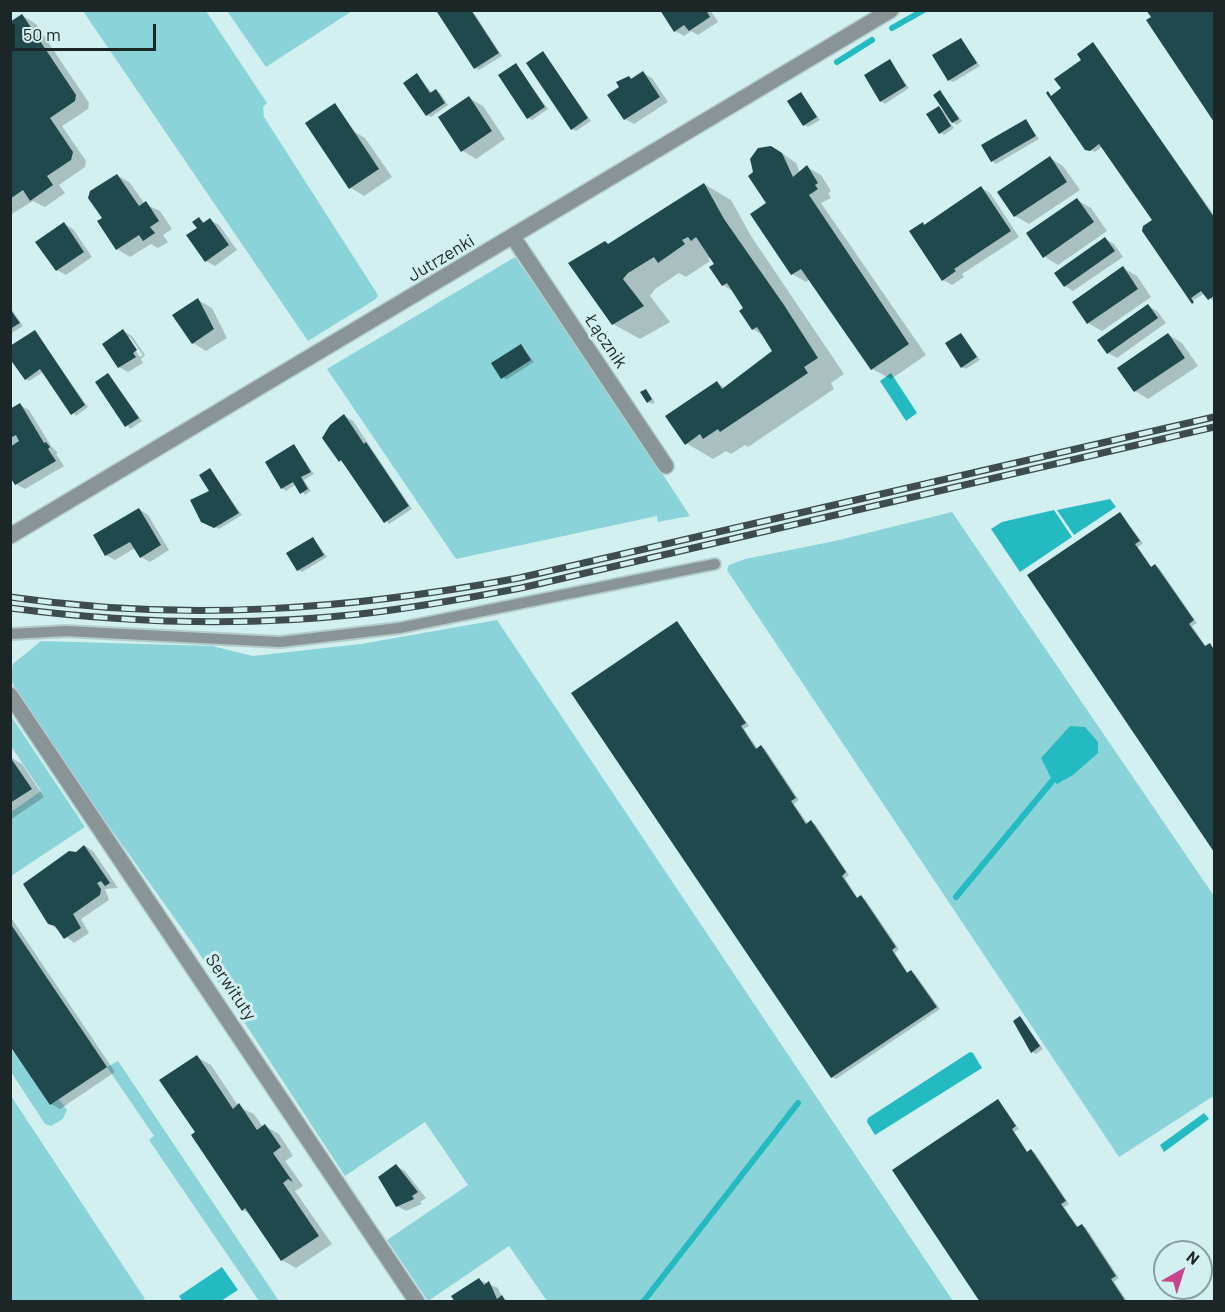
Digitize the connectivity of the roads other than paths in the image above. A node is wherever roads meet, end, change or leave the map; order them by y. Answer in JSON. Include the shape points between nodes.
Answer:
{"nodes":[{"id":1,"x":891,"y":10,"type":"edge"},
{"id":2,"x":513,"y":237,"type":"junction"},
{"id":3,"x":666,"y":466,"type":"dead end"},
{"id":4,"x":10,"y":536,"type":"edge"},
{"id":5,"x":716,"y":564,"type":"dead end"},
{"id":6,"x":10,"y":634,"type":"edge"},
{"id":7,"x":10,"y":695,"type":"edge"},
{"id":8,"x":417,"y":1302,"type":"edge"}],
"edges":[{"from":1,"to":2,"type":"street","name":"Jutrzenki"},
{"from":2,"to":3,"type":"street","name":"Łącznik"},
{"from":2,"to":4,"type":"street","name":"Jutrzenki"},
{"from":5,"to":6,"type":"lane","via":[[399,628],[314,640],[280,642],[66,631]]},
{"from":7,"to":8,"type":"street","name":"Serwituty"}]}
